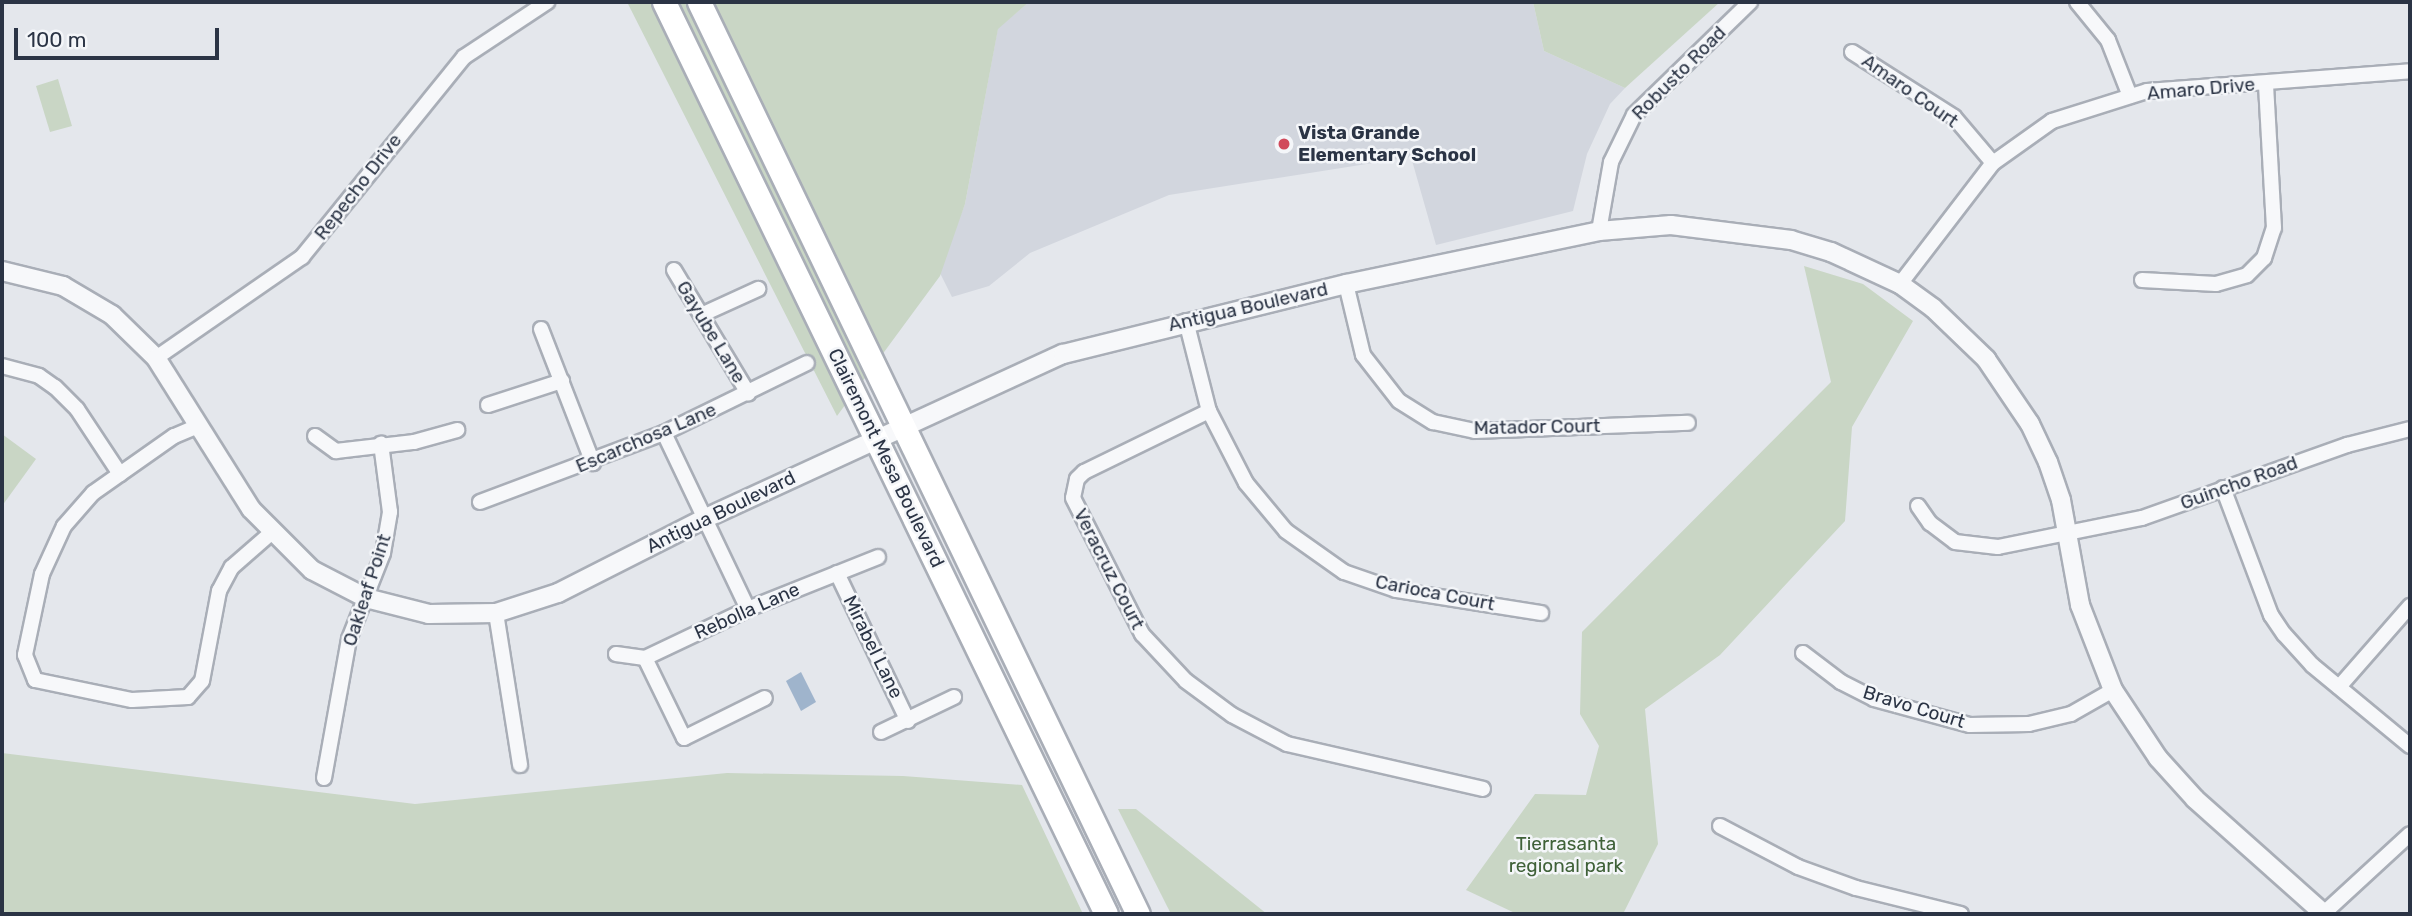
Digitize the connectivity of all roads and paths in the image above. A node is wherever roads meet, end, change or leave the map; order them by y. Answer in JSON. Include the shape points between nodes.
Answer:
{"nodes":[{"id":1,"x":547,"y":2,"type":"edge"},
{"id":2,"x":664,"y":2,"type":"edge"},
{"id":3,"x":699,"y":2,"type":"edge"},
{"id":4,"x":1750,"y":2,"type":"edge"},
{"id":5,"x":2077,"y":2,"type":"edge"},
{"id":6,"x":1852,"y":52,"type":"dead end"},
{"id":7,"x":2410,"y":71,"type":"edge"},
{"id":8,"x":2266,"y":83,"type":"junction"},
{"id":9,"x":2130,"y":96,"type":"junction"},
{"id":10,"x":1993,"y":163,"type":"junction"},
{"id":11,"x":1599,"y":231,"type":"junction"},
{"id":12,"x":674,"y":270,"type":"dead end"},
{"id":13,"x":2,"y":271,"type":"edge"},
{"id":14,"x":2141,"y":280,"type":"dead end"},
{"id":15,"x":1346,"y":284,"type":"junction"},
{"id":16,"x":1900,"y":284,"type":"junction"},
{"id":17,"x":758,"y":289,"type":"dead end"},
{"id":18,"x":701,"y":315,"type":"junction"},
{"id":19,"x":1186,"y":321,"type":"junction"},
{"id":20,"x":541,"y":329,"type":"dead end"},
{"id":21,"x":156,"y":358,"type":"junction"},
{"id":22,"x":807,"y":363,"type":"dead end"},
{"id":23,"x":2,"y":366,"type":"edge"},
{"id":24,"x":562,"y":381,"type":"junction"},
{"id":25,"x":748,"y":393,"type":"junction"},
{"id":26,"x":488,"y":405,"type":"dead end"},
{"id":27,"x":1209,"y":411,"type":"junction"},
{"id":28,"x":1688,"y":423,"type":"dead end"},
{"id":29,"x":198,"y":426,"type":"junction"},
{"id":30,"x":902,"y":426,"type":"junction"},
{"id":31,"x":2410,"y":429,"type":"edge"},
{"id":32,"x":457,"y":430,"type":"dead end"},
{"id":33,"x":664,"y":433,"type":"junction"},
{"id":34,"x":315,"y":436,"type":"dead end"},
{"id":35,"x":875,"y":439,"type":"junction"},
{"id":36,"x":381,"y":444,"type":"junction"},
{"id":37,"x":593,"y":463,"type":"junction"},
{"id":38,"x":120,"y":474,"type":"junction"},
{"id":39,"x":2223,"y":488,"type":"junction"},
{"id":40,"x":480,"y":502,"type":"dead end"},
{"id":41,"x":1918,"y":506,"type":"dead end"},
{"id":42,"x":706,"y":518,"type":"junction"},
{"id":43,"x":2067,"y":531,"type":"junction"},
{"id":44,"x":271,"y":533,"type":"junction"},
{"id":45,"x":878,"y":557,"type":"dead end"},
{"id":46,"x":837,"y":573,"type":"junction"},
{"id":47,"x":366,"y":598,"type":"junction"},
{"id":48,"x":2410,"y":606,"type":"edge"},
{"id":49,"x":748,"y":609,"type":"junction"},
{"id":50,"x":496,"y":613,"type":"junction"},
{"id":51,"x":1541,"y":613,"type":"dead end"},
{"id":52,"x":1803,"y":653,"type":"dead end"},
{"id":53,"x":616,"y":654,"type":"dead end"},
{"id":54,"x":645,"y":658,"type":"junction"},
{"id":55,"x":2339,"y":687,"type":"junction"},
{"id":56,"x":2113,"y":690,"type":"junction"},
{"id":57,"x":954,"y":697,"type":"dead end"},
{"id":58,"x":765,"y":698,"type":"dead end"},
{"id":59,"x":908,"y":721,"type":"junction"},
{"id":60,"x":881,"y":732,"type":"dead end"},
{"id":61,"x":2410,"y":746,"type":"edge"},
{"id":62,"x":520,"y":765,"type":"dead end"},
{"id":63,"x":324,"y":778,"type":"dead end"},
{"id":64,"x":1483,"y":789,"type":"dead end"},
{"id":65,"x":1720,"y":826,"type":"dead end"},
{"id":66,"x":2410,"y":834,"type":"edge"},
{"id":67,"x":1106,"y":914,"type":"edge"},
{"id":68,"x":1138,"y":914,"type":"edge"},
{"id":69,"x":1961,"y":914,"type":"edge"},
{"id":70,"x":2323,"y":914,"type":"edge"}],
"edges":[{"from":1,"to":21,"type":"street","name":"Repecho Drive","via":[[464,57],[302,257]]},
{"from":2,"to":35,"type":"main road","name":"Clairemont Mesa Boulevard"},
{"from":3,"to":30,"type":"main road","name":"Clairemont Mesa Boulevard"},
{"from":4,"to":11,"type":"street","name":"Robusto Road","via":[[1634,115],[1611,162]]},
{"from":5,"to":9,"type":"street","via":[[2108,40]]},
{"from":6,"to":10,"type":"street","name":"Amaro Court","via":[[1954,117]]},
{"from":7,"to":8,"type":"street","name":"Amaro Drive"},
{"from":8,"to":9,"type":"street","name":"Amaro Drive"},
{"from":8,"to":14,"type":"street","via":[[2274,228],[2264,258],[2247,275],[2216,284]]},
{"from":9,"to":10,"type":"street","name":"Amaro Drive","via":[[2052,121]]},
{"from":10,"to":16,"type":"street","name":"Amaro Drive"},
{"from":11,"to":15,"type":"street","name":"Antigua Boulevard"},
{"from":11,"to":16,"type":"street","name":"Antigua Boulevard","via":[[1671,225],[1791,240],[1831,252]]},
{"from":12,"to":18,"type":"street","name":"Gayube Lane"},
{"from":13,"to":21,"type":"street","name":"Antigua Boulevard","via":[[63,286],[112,315]]},
{"from":15,"to":19,"type":"street","name":"Antigua Boulevard"},
{"from":15,"to":28,"type":"street","name":"Matador Court","via":[[1363,355],[1399,401],[1433,422],[1475,431]]},
{"from":16,"to":43,"type":"street","name":"Antigua Boulevard","via":[[1933,308],[1986,359],[2001,381],[2048,462]]},
{"from":17,"to":18,"type":"street"},
{"from":18,"to":25,"type":"street","name":"Gayube Lane"},
{"from":19,"to":27,"type":"street","name":"Carioca Court"},
{"from":19,"to":30,"type":"street","name":"Antigua Boulevard","via":[[1063,354]]},
{"from":20,"to":24,"type":"street"},
{"from":21,"to":29,"type":"street","name":"Antigua Boulevard"},
{"from":22,"to":25,"type":"street","name":"Escarchosa Lane"},
{"from":23,"to":38,"type":"street","via":[[39,376],[55,387],[77,409]]},
{"from":24,"to":26,"type":"street"},
{"from":24,"to":37,"type":"street"},
{"from":25,"to":33,"type":"street","name":"Escarchosa Lane"},
{"from":27,"to":51,"type":"street","name":"Carioca Court","via":[[1246,483],[1286,531],[1344,572],[1396,590]]},
{"from":27,"to":64,"type":"street","name":"Veracruz Court","via":[[1084,472],[1077,480],[1073,498],[1142,634],[1186,681],[1232,715],[1287,744]]},
{"from":29,"to":38,"type":"street","via":[[174,436]]},
{"from":29,"to":44,"type":"street","name":"Antigua Boulevard"},
{"from":30,"to":35,"type":"street","name":"Antigua Boulevard"},
{"from":30,"to":68,"type":"main road","name":"Clairemont Mesa Boulevard"},
{"from":31,"to":39,"type":"street","name":"Guincho Road","via":[[2347,445]]},
{"from":32,"to":36,"type":"street","via":[[414,442]]},
{"from":33,"to":37,"type":"street","name":"Escarchosa Lane"},
{"from":33,"to":42,"type":"street"},
{"from":34,"to":36,"type":"street","via":[[337,451]]},
{"from":35,"to":42,"type":"street","name":"Antigua Boulevard"},
{"from":35,"to":67,"type":"main road","name":"Clairemont Mesa Boulevard"},
{"from":36,"to":47,"type":"street","name":"Oakleaf Point","via":[[390,512],[383,553]]},
{"from":37,"to":40,"type":"street","name":"Escarchosa Lane"},
{"from":38,"to":44,"type":"street","via":[[93,493],[64,526],[42,574],[25,655],[35,680],[132,700],[188,697],[202,681],[219,591],[232,567]]},
{"from":39,"to":43,"type":"street","name":"Guincho Road","via":[[2142,518]]},
{"from":39,"to":55,"type":"street","via":[[2271,615],[2312,665]]},
{"from":41,"to":43,"type":"street","name":"Guincho Road","via":[[1930,523],[1955,542],[1973,547],[1998,547]]},
{"from":42,"to":49,"type":"street"},
{"from":42,"to":50,"type":"street","name":"Antigua Boulevard","via":[[558,593]]},
{"from":43,"to":56,"type":"street","name":"Antigua Boulevard","via":[[2080,605]]},
{"from":44,"to":47,"type":"street","name":"Antigua Boulevard","via":[[312,570]]},
{"from":45,"to":46,"type":"street","name":"Rebolla Lane"},
{"from":46,"to":49,"type":"street","name":"Rebolla Lane"},
{"from":46,"to":59,"type":"street","name":"Mirabel Lane"},
{"from":47,"to":50,"type":"street","name":"Antigua Boulevard","via":[[429,614]]},
{"from":47,"to":63,"type":"street","name":"Oakleaf Point","via":[[349,639]]},
{"from":48,"to":55,"type":"street"},
{"from":49,"to":54,"type":"street","name":"Rebolla Lane"},
{"from":50,"to":62,"type":"street"},
{"from":52,"to":56,"type":"street","name":"Bravo Court","via":[[1841,682],[1874,699],[1970,725],[2029,724],[2071,714]]},
{"from":53,"to":54,"type":"street"},
{"from":54,"to":58,"type":"street","via":[[684,738]]},
{"from":55,"to":61,"type":"street"},
{"from":56,"to":70,"type":"street","name":"Antigua Boulevard","via":[[2158,758],[2195,799]]},
{"from":57,"to":59,"type":"street","name":"Mirabel Lane"},
{"from":59,"to":60,"type":"street","name":"Mirabel Lane"},
{"from":65,"to":69,"type":"street","via":[[1798,867],[1856,888]]},
{"from":66,"to":70,"type":"street"}]}
